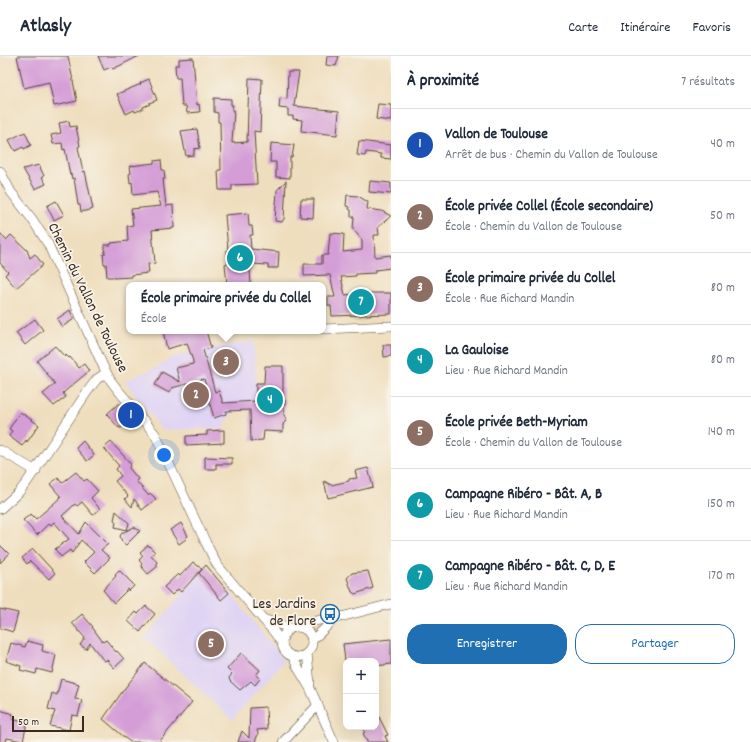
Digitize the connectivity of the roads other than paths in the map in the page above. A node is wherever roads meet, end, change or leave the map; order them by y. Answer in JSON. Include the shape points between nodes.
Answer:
{"nodes":[{"id":1,"x":0,"y":171,"type":"edge"},
{"id":2,"x":391,"y":326,"type":"edge"},
{"id":3,"x":326,"y":329,"type":"edge"},
{"id":4,"x":106,"y":373,"type":"junction"},
{"id":5,"x":0,"y":450,"type":"edge"},
{"id":6,"x":36,"y":471,"type":"junction"},
{"id":7,"x":0,"y":509,"type":"edge"},
{"id":8,"x":391,"y":604,"type":"edge"},
{"id":9,"x":262,"y":618,"type":"junction"},
{"id":10,"x":334,"y":619,"type":"junction"},
{"id":11,"x":301,"y":627,"type":"junction"},
{"id":12,"x":290,"y":628,"type":"junction"},
{"id":13,"x":312,"y":640,"type":"junction"},
{"id":14,"x":282,"y":643,"type":"junction"},
{"id":15,"x":307,"y":653,"type":"junction"},
{"id":16,"x":293,"y":657,"type":"junction"},
{"id":17,"x":310,"y":688,"type":"junction"},
{"id":18,"x":318,"y":705,"type":"junction"},
{"id":19,"x":282,"y":742,"type":"edge"},
{"id":20,"x":334,"y":742,"type":"edge"}],
"edges":[{"from":1,"to":4,"type":"street","name":"Chemin du Vallon de Toulouse","via":[[11,192],[48,244]]},
{"from":2,"to":3,"type":"street"},
{"from":4,"to":6,"type":"street","via":[[87,392]]},
{"from":4,"to":9,"type":"street","name":"Chemin du Vallon de Toulouse","via":[[156,434],[218,565]]},
{"from":5,"to":6,"type":"street"},
{"from":6,"to":7,"type":"street"},
{"from":8,"to":10,"type":"street"},
{"from":9,"to":12,"type":"street"},
{"from":9,"to":14,"type":"street","name":"Chemin du Vallon de Toulouse"},
{"from":10,"to":11,"type":"street"},
{"from":10,"to":13,"type":"street"},
{"from":11,"to":12,"type":"street"},
{"from":11,"to":13,"type":"street","via":[[309,632]]},
{"from":12,"to":14,"type":"street","via":[[284,634]]},
{"from":13,"to":15,"type":"street"},
{"from":14,"to":16,"type":"street","via":[[285,652]]},
{"from":15,"to":16,"type":"street"},
{"from":15,"to":17,"type":"street"},
{"from":16,"to":17,"type":"street"},
{"from":17,"to":18,"type":"street"},
{"from":18,"to":19,"type":"street"},
{"from":18,"to":20,"type":"street"}]}
